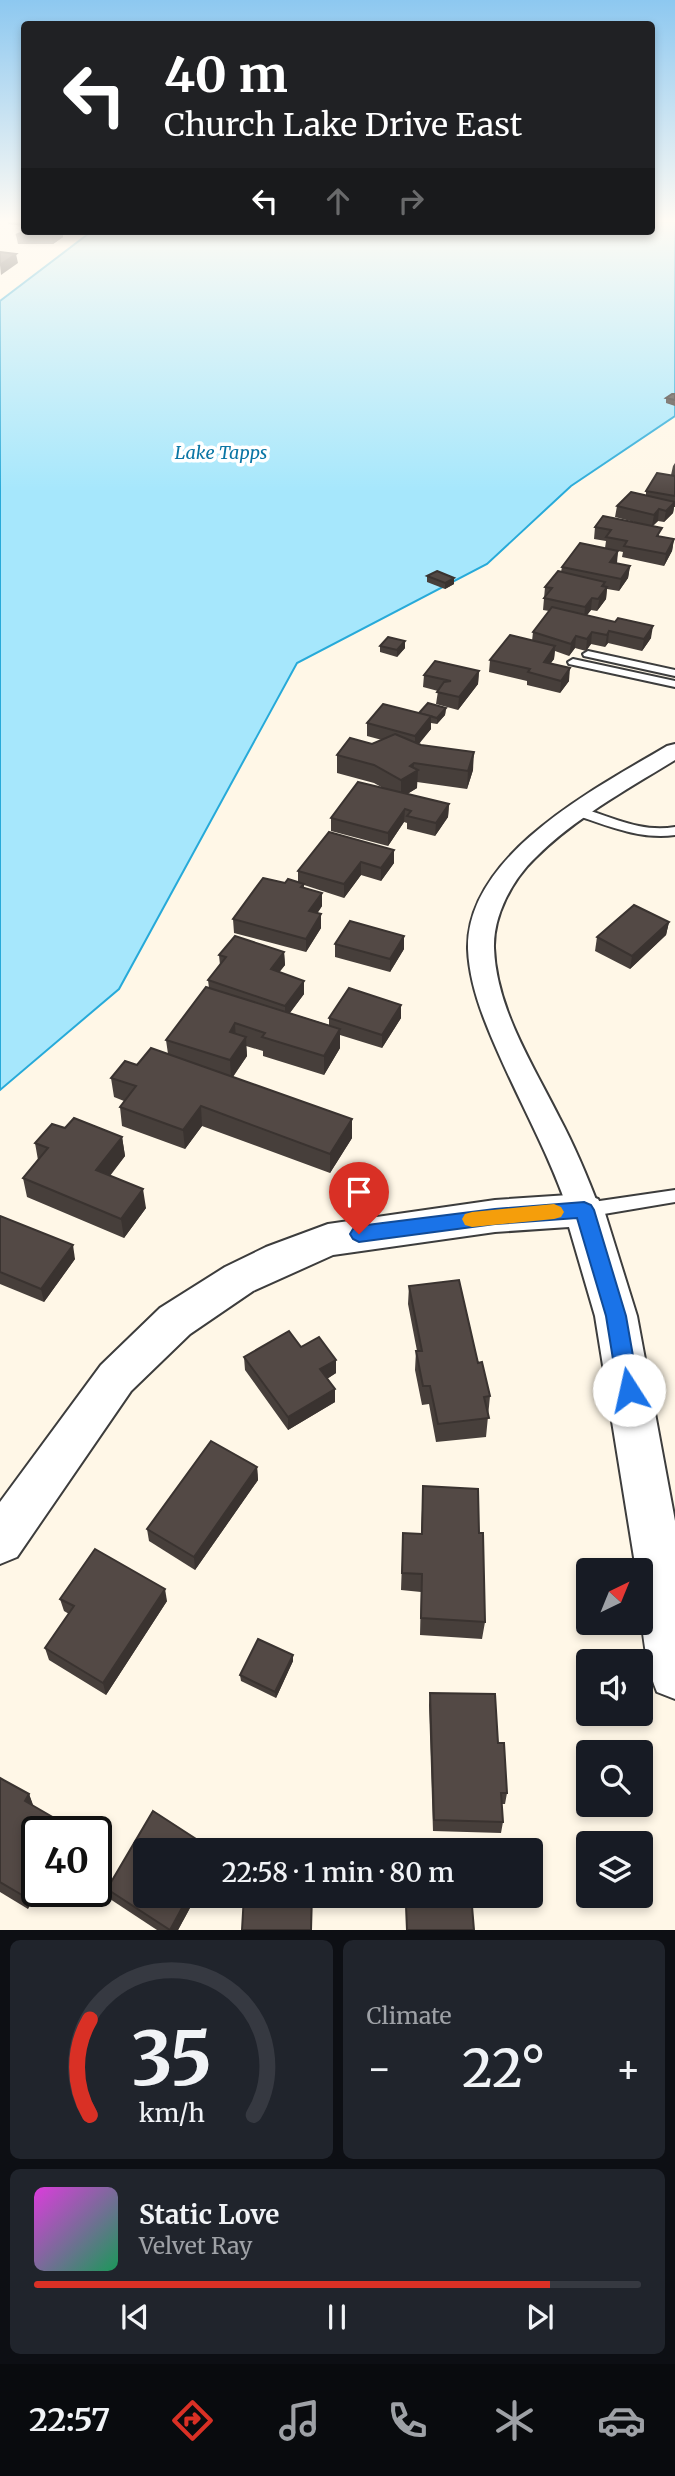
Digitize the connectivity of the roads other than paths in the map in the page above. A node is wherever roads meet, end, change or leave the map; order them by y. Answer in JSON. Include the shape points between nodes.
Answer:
{"nodes":[{"id":1,"x":588,"y":654,"type":"edge"},
{"id":2,"x":573,"y":662,"type":"dead end"},
{"id":3,"x":675,"y":673,"type":"edge"},
{"id":4,"x":675,"y":684,"type":"edge"},
{"id":5,"x":675,"y":751,"type":"edge"},
{"id":6,"x":577,"y":811,"type":"junction"},
{"id":7,"x":675,"y":831,"type":"edge"},
{"id":8,"x":675,"y":1196,"type":"edge"},
{"id":9,"x":584,"y":1210,"type":"junction"},
{"id":10,"x":665,"y":1540,"type":"edge"},
{"id":11,"x":0,"y":1541,"type":"edge"},
{"id":12,"x":675,"y":1674,"type":"edge"}],
"edges":[{"from":1,"to":3,"type":"lane"},
{"from":2,"to":4,"type":"lane"},
{"from":5,"to":6,"type":"street"},
{"from":6,"to":7,"type":"lane","via":[[643,833]]},
{"from":6,"to":9,"type":"street","via":[[524,854],[506,879],[491,906],[481,947],[497,1015],[556,1138]]},
{"from":8,"to":9,"type":"lane"},
{"from":9,"to":10,"type":"street","via":[[616,1316]]},
{"from":9,"to":11,"type":"street","via":[[359,1234],[321,1243],[239,1279],[175,1321],[116,1378]]},
{"from":10,"to":12,"type":"street"}]}
